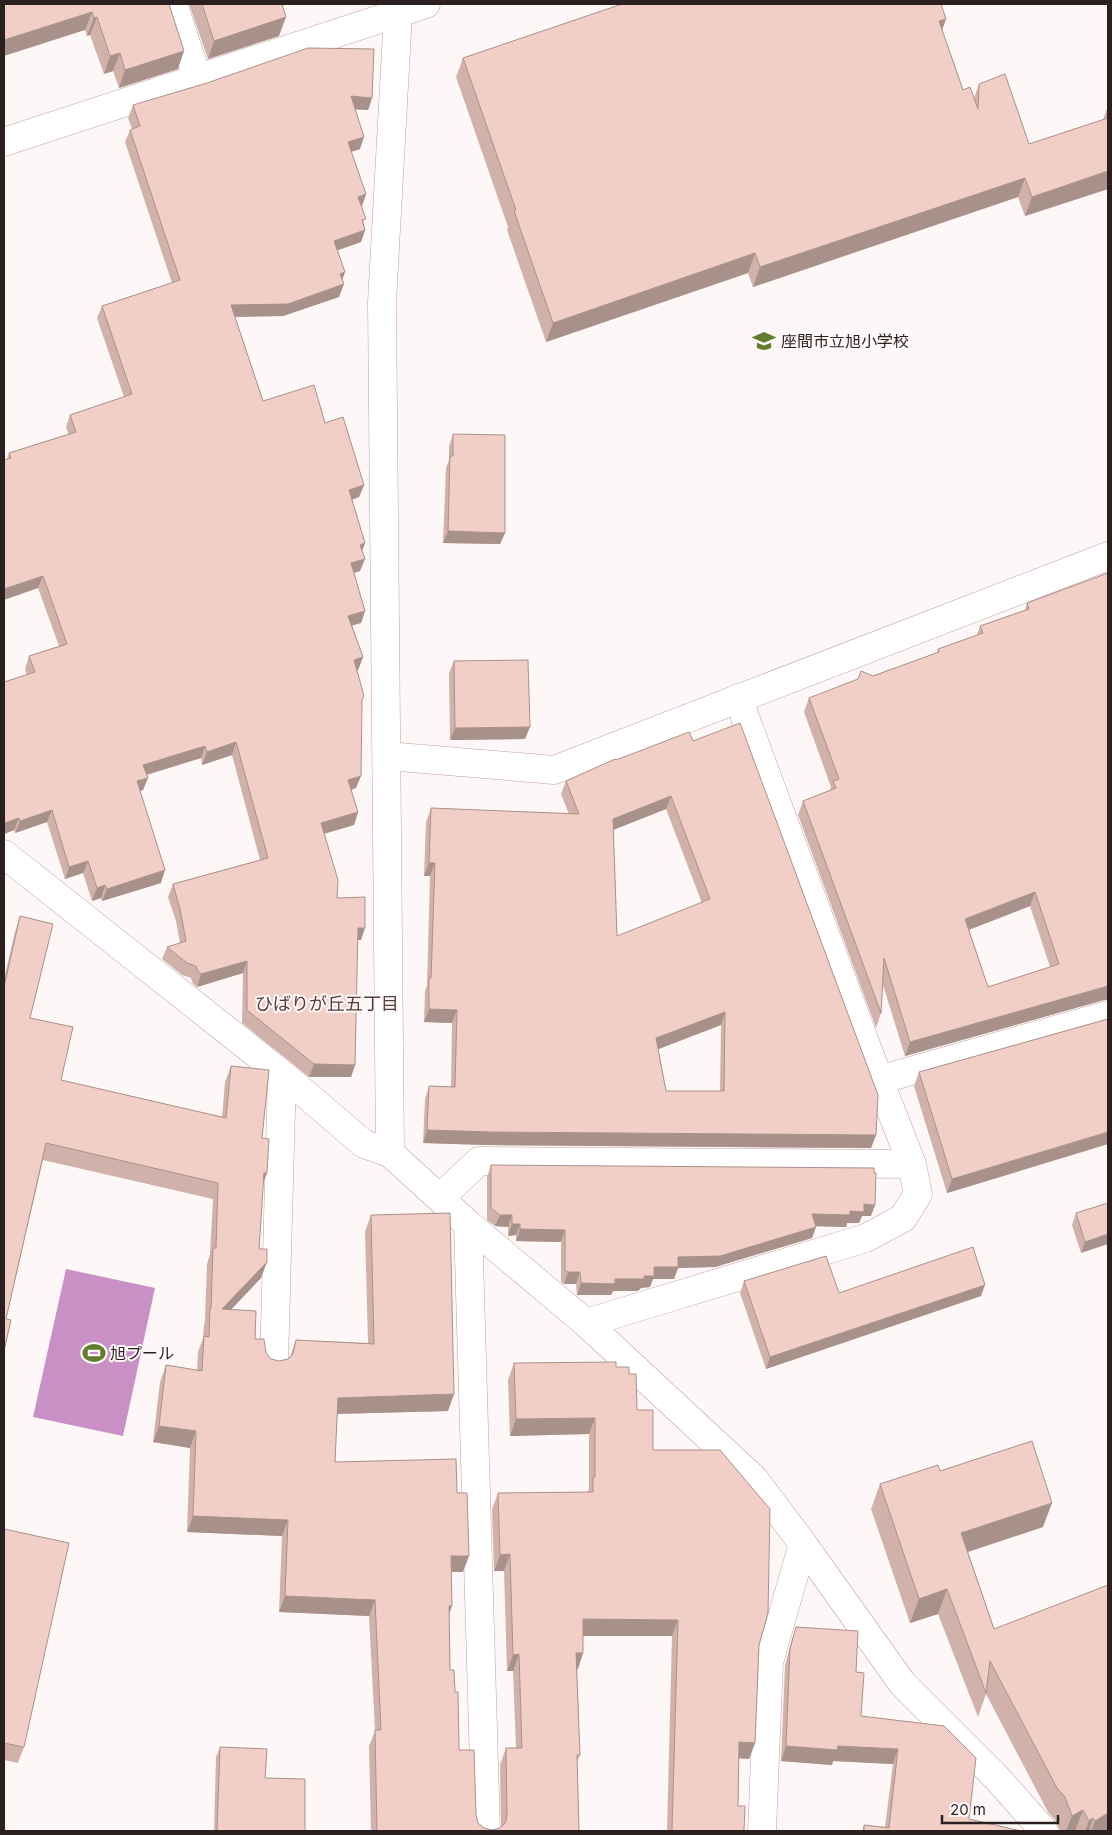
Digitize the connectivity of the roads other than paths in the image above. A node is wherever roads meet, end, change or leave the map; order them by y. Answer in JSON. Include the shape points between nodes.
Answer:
{"nodes":[{"id":1,"x":173,"y":4,"type":"edge"},
{"id":2,"x":426,"y":4,"type":"edge"},
{"id":3,"x":397,"y":9,"type":"edge"},
{"id":4,"x":198,"y":80,"type":"junction"},
{"id":5,"x":4,"y":142,"type":"edge"},
{"id":6,"x":1108,"y":556,"type":"edge"},
{"id":7,"x":738,"y":698,"type":"junction"},
{"id":8,"x":388,"y":756,"type":"junction"},
{"id":9,"x":4,"y":854,"type":"edge"},
{"id":10,"x":1108,"y":1015,"type":"edge"},
{"id":11,"x":282,"y":1074,"type":"junction"},
{"id":12,"x":879,"y":1080,"type":"junction"},
{"id":13,"x":390,"y":1153,"type":"junction"},
{"id":14,"x":912,"y":1164,"type":"junction"},
{"id":15,"x":440,"y":1198,"type":"junction"},
{"id":16,"x":468,"y":1224,"type":"junction"},
{"id":17,"x":586,"y":1323,"type":"junction"},
{"id":18,"x":274,"y":1362,"type":"edge"},
{"id":19,"x":803,"y":1544,"type":"junction"},
{"id":20,"x":486,"y":1831,"type":"edge"},
{"id":21,"x":762,"y":1831,"type":"edge"},
{"id":22,"x":1044,"y":1831,"type":"edge"}],
"edges":[{"from":1,"to":4,"type":"street"},
{"from":2,"to":3,"type":"street"},
{"from":3,"to":4,"type":"street"},
{"from":3,"to":8,"type":"street","via":[[382,302]]},
{"from":4,"to":5,"type":"street"},
{"from":6,"to":7,"type":"street"},
{"from":7,"to":8,"type":"street","via":[[554,770]]},
{"from":7,"to":12,"type":"street"},
{"from":8,"to":13,"type":"street"},
{"from":9,"to":11,"type":"street"},
{"from":10,"to":12,"type":"street"},
{"from":11,"to":13,"type":"street","via":[[364,1144]]},
{"from":11,"to":18,"type":"street"},
{"from":12,"to":14,"type":"street"},
{"from":13,"to":15,"type":"street"},
{"from":14,"to":15,"type":"street","via":[[479,1161]]},
{"from":14,"to":17,"type":"street","via":[[918,1194],[903,1218],[866,1238]]},
{"from":15,"to":16,"type":"street"},
{"from":16,"to":17,"type":"street"},
{"from":16,"to":20,"type":"street"},
{"from":17,"to":19,"type":"street","via":[[754,1479]]},
{"from":19,"to":21,"type":"street","via":[[769,1662]]},
{"from":19,"to":22,"type":"street","via":[[902,1683],[995,1776]]}]}
